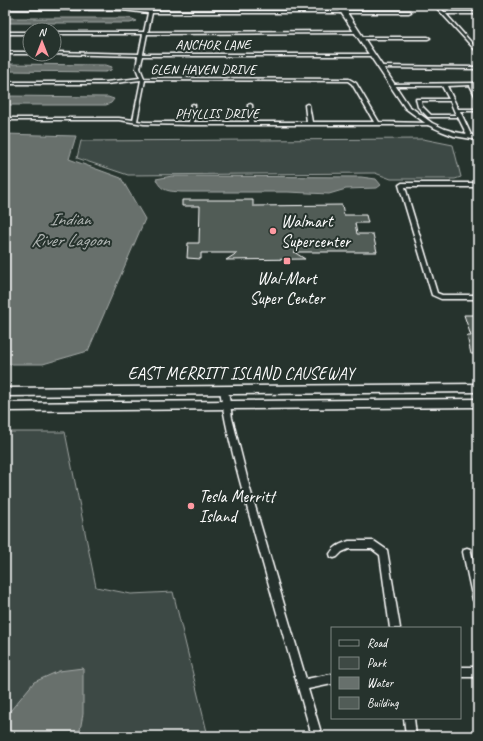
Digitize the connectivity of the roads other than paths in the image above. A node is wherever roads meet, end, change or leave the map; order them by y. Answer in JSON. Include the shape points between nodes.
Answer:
{"nodes":[{"id":1,"x":339,"y":5,"type":"edge"},
{"id":2,"x":436,"y":5,"type":"edge"},
{"id":3,"x":48,"y":7,"type":"edge"},
{"id":4,"x":123,"y":7,"type":"edge"},
{"id":5,"x":5,"y":8,"type":"edge"},
{"id":6,"x":150,"y":12,"type":"junction"},
{"id":7,"x":343,"y":12,"type":"junction"},
{"id":8,"x":409,"y":12,"type":"dead end"},
{"id":9,"x":443,"y":13,"type":"junction"},
{"id":10,"x":478,"y":13,"type":"edge"},
{"id":11,"x":146,"y":32,"type":"junction"},
{"id":12,"x":356,"y":32,"type":"junction"},
{"id":13,"x":5,"y":33,"type":"edge"},
{"id":14,"x":22,"y":33,"type":"edge"},
{"id":15,"x":62,"y":33,"type":"edge"},
{"id":16,"x":361,"y":38,"type":"junction"},
{"id":17,"x":428,"y":38,"type":"dead end"},
{"id":18,"x":478,"y":52,"type":"edge"},
{"id":19,"x":5,"y":53,"type":"edge"},
{"id":20,"x":22,"y":53,"type":"edge"},
{"id":21,"x":62,"y":53,"type":"edge"},
{"id":22,"x":141,"y":55,"type":"junction"},
{"id":23,"x":372,"y":55,"type":"junction"},
{"id":24,"x":380,"y":67,"type":"junction"},
{"id":25,"x":477,"y":68,"type":"edge"},
{"id":26,"x":143,"y":80,"type":"junction"},
{"id":27,"x":5,"y":83,"type":"edge"},
{"id":28,"x":472,"y":84,"type":"junction"},
{"id":29,"x":478,"y":84,"type":"edge"},
{"id":30,"x":392,"y":85,"type":"junction"},
{"id":31,"x":444,"y":85,"type":"junction"},
{"id":32,"x":478,"y":97,"type":"edge"},
{"id":33,"x":451,"y":100,"type":"junction"},
{"id":34,"x":193,"y":105,"type":"dead end"},
{"id":35,"x":250,"y":105,"type":"dead end"},
{"id":36,"x":307,"y":105,"type":"dead end"},
{"id":37,"x":457,"y":110,"type":"junction"},
{"id":38,"x":478,"y":110,"type":"edge"},
{"id":39,"x":460,"y":116,"type":"junction"},
{"id":40,"x":5,"y":119,"type":"edge"},
{"id":41,"x":135,"y":121,"type":"junction"},
{"id":42,"x":191,"y":124,"type":"junction"},
{"id":43,"x":250,"y":124,"type":"junction"},
{"id":44,"x":310,"y":124,"type":"junction"},
{"id":45,"x":377,"y":124,"type":"junction"},
{"id":46,"x":430,"y":124,"type":"junction"},
{"id":47,"x":470,"y":137,"type":"junction"},
{"id":48,"x":478,"y":138,"type":"edge"},
{"id":49,"x":478,"y":185,"type":"edge"},
{"id":50,"x":478,"y":297,"type":"edge"},
{"id":51,"x":478,"y":388,"type":"edge"},
{"id":52,"x":224,"y":390,"type":"junction"},
{"id":53,"x":5,"y":392,"type":"edge"},
{"id":54,"x":478,"y":403,"type":"edge"},
{"id":55,"x":226,"y":405,"type":"junction"},
{"id":56,"x":5,"y":406,"type":"edge"},
{"id":57,"x":467,"y":552,"type":"dead end"},
{"id":58,"x":334,"y":554,"type":"dead end"},
{"id":59,"x":478,"y":600,"type":"edge"},
{"id":60,"x":395,"y":627,"type":"edge"},
{"id":61,"x":461,"y":672,"type":"edge"},
{"id":62,"x":478,"y":672,"type":"edge"},
{"id":63,"x":331,"y":679,"type":"edge"},
{"id":64,"x":302,"y":685,"type":"junction"},
{"id":65,"x":408,"y":719,"type":"edge"},
{"id":66,"x":317,"y":736,"type":"edge"},
{"id":67,"x":411,"y":736,"type":"edge"}],
"edges":[{"from":1,"to":7,"type":"street"},
{"from":2,"to":9,"type":"street"},
{"from":3,"to":4,"type":"street"},
{"from":3,"to":5,"type":"street"},
{"from":4,"to":6,"type":"street"},
{"from":6,"to":7,"type":"street"},
{"from":6,"to":11,"type":"street"},
{"from":7,"to":8,"type":"street"},
{"from":7,"to":12,"type":"street"},
{"from":9,"to":10,"type":"street"},
{"from":9,"to":18,"type":"street"},
{"from":11,"to":12,"type":"street"},
{"from":11,"to":15,"type":"street"},
{"from":11,"to":22,"type":"street"},
{"from":12,"to":16,"type":"street"},
{"from":13,"to":14,"type":"street"},
{"from":16,"to":17,"type":"street"},
{"from":16,"to":23,"type":"street"},
{"from":19,"to":20,"type":"street"},
{"from":21,"to":22,"type":"street","name":"ANCHOR LANE"},
{"from":22,"to":23,"type":"street","name":"ANCHOR LANE"},
{"from":22,"to":26,"type":"street","via":[[138,68]]},
{"from":23,"to":24,"type":"street"},
{"from":24,"to":25,"type":"street"},
{"from":24,"to":30,"type":"street"},
{"from":26,"to":27,"type":"street","name":"GLEN HAVEN DRIVE","via":[[106,83]]},
{"from":26,"to":41,"type":"street"},
{"from":26,"to":45,"type":"street","name":"GLEN HAVEN DRIVE","via":[[349,80],[354,83]]},
{"from":28,"to":29,"type":"street"},
{"from":28,"to":31,"type":"street"},
{"from":28,"to":32,"type":"street"},
{"from":30,"to":31,"type":"street"},
{"from":30,"to":46,"type":"street","via":[[407,107]]},
{"from":31,"to":33,"type":"street"},
{"from":33,"to":37,"type":"street"},
{"from":33,"to":39,"type":"street","via":[[418,100],[420,107],[430,116]]},
{"from":34,"to":42,"type":"street"},
{"from":35,"to":43,"type":"street"},
{"from":36,"to":44,"type":"street"},
{"from":37,"to":38,"type":"street"},
{"from":37,"to":39,"type":"street"},
{"from":39,"to":47,"type":"street"},
{"from":40,"to":41,"type":"street","name":"PHYLLIS DRIVE"},
{"from":41,"to":42,"type":"street","name":"PHYLLIS DRIVE","via":[[144,124]]},
{"from":42,"to":43,"type":"street","name":"PHYLLIS DRIVE"},
{"from":43,"to":44,"type":"street","name":"PHYLLIS DRIVE"},
{"from":44,"to":45,"type":"street","name":"PHYLLIS DRIVE"},
{"from":45,"to":46,"type":"street","name":"PHYLLIS DRIVE"},
{"from":46,"to":47,"type":"street","via":[[454,134]]},
{"from":47,"to":48,"type":"street"},
{"from":49,"to":50,"type":"street","via":[[402,185],[433,292],[440,298]]},
{"from":51,"to":52,"type":"main road","name":"EAST MERRITT ISLAND CAUSEWAY"},
{"from":52,"to":53,"type":"main road","name":"EAST MERRITT ISLAND CAUSEWAY"},
{"from":52,"to":55,"type":"street"},
{"from":54,"to":55,"type":"main road","name":"EAST MERRITT ISLAND CAUSEWAY"},
{"from":55,"to":56,"type":"main road","name":"EAST MERRITT ISLAND CAUSEWAY"},
{"from":55,"to":64,"type":"street","via":[[256,527]]},
{"from":57,"to":59,"type":"street"},
{"from":58,"to":60,"type":"street","via":[[349,545],[374,545],[384,553]]},
{"from":61,"to":62,"type":"street"},
{"from":63,"to":64,"type":"street"},
{"from":64,"to":66,"type":"street"},
{"from":65,"to":67,"type":"street"}]}
